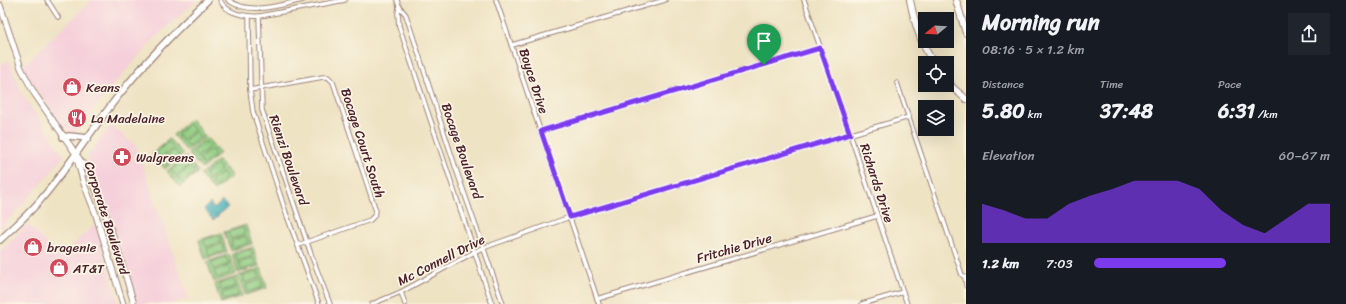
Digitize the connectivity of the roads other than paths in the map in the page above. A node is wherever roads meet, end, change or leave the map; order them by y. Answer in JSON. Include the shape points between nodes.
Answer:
{"nodes":[{"id":1,"x":47,"y":0,"type":"edge"},
{"id":2,"x":208,"y":0,"type":"edge"},
{"id":3,"x":220,"y":0,"type":"edge"},
{"id":4,"x":228,"y":0,"type":"edge"},
{"id":5,"x":303,"y":0,"type":"edge"},
{"id":6,"x":345,"y":0,"type":"edge"},
{"id":7,"x":397,"y":0,"type":"edge"},
{"id":8,"x":496,"y":0,"type":"edge"},
{"id":9,"x":665,"y":0,"type":"edge"},
{"id":10,"x":804,"y":0,"type":"edge"},
{"id":11,"x":910,"y":0,"type":"edge"},
{"id":12,"x":956,"y":0,"type":"edge"},
{"id":13,"x":0,"y":4,"type":"edge"},
{"id":14,"x":399,"y":6,"type":"junction"},
{"id":15,"x":259,"y":16,"type":"junction"},
{"id":16,"x":58,"y":17,"type":"dead end"},
{"id":17,"x":249,"y":17,"type":"junction"},
{"id":18,"x":3,"y":22,"type":"edge"},
{"id":19,"x":966,"y":33,"type":"edge"},
{"id":20,"x":512,"y":45,"type":"junction"},
{"id":21,"x":820,"y":48,"type":"junction"},
{"id":22,"x":931,"y":56,"type":"edge"},
{"id":23,"x":897,"y":83,"type":"dead end"},
{"id":24,"x":260,"y":89,"type":"junction"},
{"id":25,"x":954,"y":89,"type":"edge"},
{"id":26,"x":250,"y":90,"type":"junction"},
{"id":27,"x":966,"y":99,"type":"edge"},
{"id":28,"x":909,"y":117,"type":"junction"},
{"id":29,"x":541,"y":131,"type":"junction"},
{"id":30,"x":850,"y":134,"type":"junction"},
{"id":31,"x":64,"y":137,"type":"junction"},
{"id":32,"x":88,"y":138,"type":"junction"},
{"id":33,"x":76,"y":155,"type":"junction"},
{"id":34,"x":877,"y":216,"type":"junction"},
{"id":35,"x":570,"y":217,"type":"junction"},
{"id":36,"x":0,"y":240,"type":"edge"},
{"id":37,"x":306,"y":242,"type":"junction"},
{"id":38,"x":298,"y":246,"type":"junction"},
{"id":39,"x":483,"y":247,"type":"junction"},
{"id":40,"x":475,"y":251,"type":"junction"},
{"id":41,"x":965,"y":276,"type":"edge"},
{"id":42,"x":966,"y":286,"type":"edge"},
{"id":43,"x":401,"y":292,"type":"junction"},
{"id":44,"x":903,"y":292,"type":"junction"},
{"id":45,"x":597,"y":299,"type":"junction"},
{"id":46,"x":123,"y":304,"type":"edge"},
{"id":47,"x":134,"y":304,"type":"edge"},
{"id":48,"x":319,"y":304,"type":"edge"},
{"id":49,"x":330,"y":304,"type":"edge"},
{"id":50,"x":372,"y":304,"type":"edge"},
{"id":51,"x":405,"y":304,"type":"edge"},
{"id":52,"x":492,"y":304,"type":"edge"},
{"id":53,"x":503,"y":304,"type":"edge"},
{"id":54,"x":599,"y":304,"type":"edge"},
{"id":55,"x":862,"y":304,"type":"edge"},
{"id":56,"x":907,"y":304,"type":"edge"}],
"edges":[{"from":1,"to":16,"type":"street"},
{"from":2,"to":32,"type":"main road","via":[[148,61],[118,96]]},
{"from":3,"to":17,"type":"street","via":[[229,9]]},
{"from":4,"to":5,"type":"street","via":[[254,9]]},
{"from":6,"to":15,"type":"street"},
{"from":7,"to":14,"type":"street","name":"Bocage Boulevard"},
{"from":8,"to":20,"type":"street","name":"Boyce Drive"},
{"from":9,"to":20,"type":"street"},
{"from":10,"to":21,"type":"street","name":"Richards Drive"},
{"from":11,"to":22,"type":"highway","via":[[914,19]]},
{"from":12,"to":19,"type":"highway"},
{"from":13,"to":18,"type":"street"},
{"from":14,"to":39,"type":"street","name":"Bocage Boulevard","via":[[406,15]]},
{"from":14,"to":40,"type":"street","name":"Bocage Boulevard","via":[[399,26]]},
{"from":15,"to":17,"type":"street"},
{"from":15,"to":24,"type":"street","name":"Rienzi Boulevard"},
{"from":17,"to":26,"type":"street","name":"Rienzi Boulevard"},
{"from":18,"to":31,"type":"street","via":[[22,70],[38,100]]},
{"from":20,"to":29,"type":"street","name":"Boyce Drive"},
{"from":21,"to":29,"type":"street"},
{"from":21,"to":30,"type":"street","name":"Richards Drive"},
{"from":23,"to":28,"type":"street"},
{"from":24,"to":26,"type":"street"},
{"from":24,"to":37,"type":"street","name":"Rienzi Boulevard","via":[[262,110]]},
{"from":24,"to":37,"type":"street","name":"Bocage Court South","via":[[323,77],[333,82],[376,211],[370,220]]},
{"from":25,"to":27,"type":"highway"},
{"from":26,"to":38,"type":"street","name":"Rienzi Boulevard","via":[[257,126]]},
{"from":28,"to":30,"type":"street","name":"Mc Connell Drive"},
{"from":28,"to":41,"type":"street","via":[[962,275]]},
{"from":29,"to":35,"type":"street","name":"Boyce Drive"},
{"from":30,"to":34,"type":"street","name":"Richards Drive"},
{"from":30,"to":35,"type":"street","name":"Mc Connell Drive"},
{"from":31,"to":32,"type":"main road"},
{"from":31,"to":33,"type":"street"},
{"from":32,"to":33,"type":"main road"},
{"from":33,"to":36,"type":"main road","via":[[42,198]]},
{"from":33,"to":46,"type":"street","name":"Corporate Boulevard"},
{"from":33,"to":47,"type":"street","name":"Corporate Boulevard","via":[[89,173],[105,212]]},
{"from":34,"to":44,"type":"street","name":"Richards Drive"},
{"from":34,"to":45,"type":"street","name":"Fritchie Drive"},
{"from":35,"to":39,"type":"street","name":"Mc Connell Drive"},
{"from":35,"to":45,"type":"street","name":"Boyce Drive"},
{"from":37,"to":38,"type":"street"},
{"from":37,"to":49,"type":"street","name":"Rienzi Boulevard"},
{"from":38,"to":48,"type":"street","name":"Rienzi Boulevard"},
{"from":39,"to":40,"type":"street","name":"Mc Connell Drive"},
{"from":39,"to":53,"type":"street","name":"Bocage Boulevard"},
{"from":40,"to":43,"type":"street","name":"Mc Connell Drive"},
{"from":40,"to":52,"type":"street","name":"Bocage Boulevard"},
{"from":41,"to":42,"type":"street"},
{"from":43,"to":50,"type":"street","name":"Mc Connell Drive"},
{"from":43,"to":51,"type":"street"},
{"from":44,"to":55,"type":"street"},
{"from":44,"to":56,"type":"street","name":"Richards Drive"},
{"from":45,"to":54,"type":"street","name":"Boyce Drive"}]}
